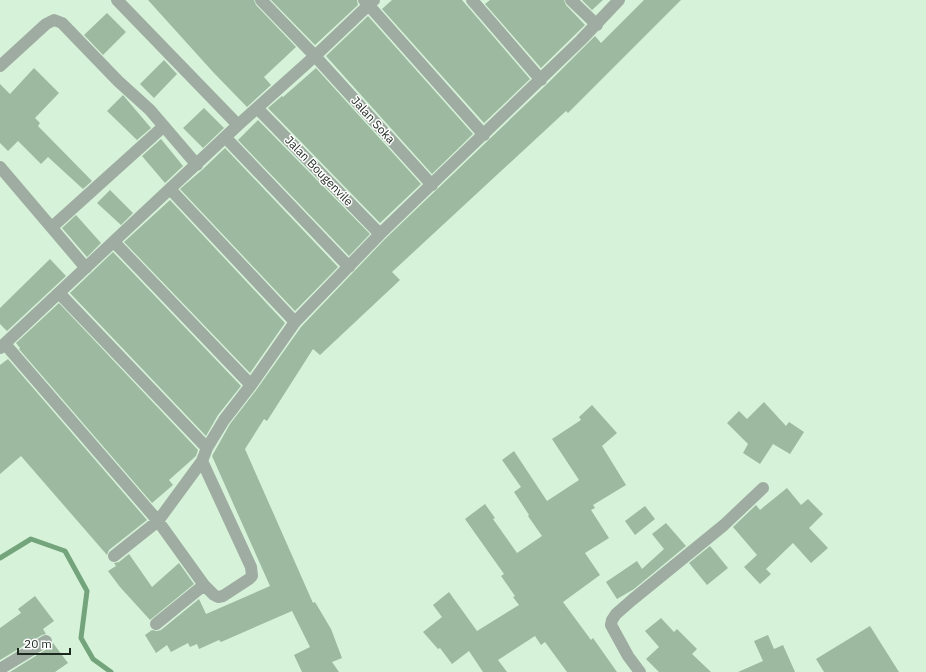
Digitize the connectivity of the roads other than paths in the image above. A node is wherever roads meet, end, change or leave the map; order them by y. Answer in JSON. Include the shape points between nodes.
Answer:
{"nodes":[{"id":1,"x":117,"y":0,"type":"edge"},
{"id":2,"x":261,"y":0,"type":"edge"},
{"id":3,"x":472,"y":0,"type":"edge"},
{"id":4,"x":571,"y":0,"type":"edge"},
{"id":5,"x":619,"y":0,"type":"edge"},
{"id":6,"x":369,"y":2,"type":"edge"},
{"id":7,"x":597,"y":25,"type":"junction"},
{"id":8,"x":315,"y":56,"type":"junction"},
{"id":9,"x":0,"y":66,"type":"edge"},
{"id":10,"x":541,"y":80,"type":"junction"},
{"id":11,"x":257,"y":108,"type":"junction"},
{"id":12,"x":238,"y":125,"type":"junction"},
{"id":13,"x":164,"y":126,"type":"junction"},
{"id":14,"x":484,"y":135,"type":"junction"},
{"id":15,"x":225,"y":138,"type":"junction"},
{"id":16,"x":197,"y":164,"type":"junction"},
{"id":17,"x":0,"y":167,"type":"edge"},
{"id":18,"x":432,"y":185,"type":"junction"},
{"id":19,"x":170,"y":189,"type":"junction"},
{"id":20,"x":52,"y":227,"type":"junction"},
{"id":21,"x":380,"y":234,"type":"junction"},
{"id":22,"x":114,"y":242,"type":"junction"},
{"id":23,"x":349,"y":267,"type":"junction"},
{"id":24,"x":86,"y":268,"type":"junction"},
{"id":25,"x":59,"y":293,"type":"junction"},
{"id":26,"x":295,"y":322,"type":"junction"},
{"id":27,"x":2,"y":346,"type":"edge"},
{"id":28,"x":251,"y":385,"type":"junction"},
{"id":29,"x":207,"y":448,"type":"junction"},
{"id":30,"x":202,"y":461,"type":"junction"},
{"id":31,"x":762,"y":488,"type":"dead end"},
{"id":32,"x":158,"y":521,"type":"junction"},
{"id":33,"x":114,"y":556,"type":"dead end"},
{"id":34,"x":204,"y":585,"type":"junction"},
{"id":35,"x":156,"y":624,"type":"dead end"},
{"id":36,"x":46,"y":641,"type":"dead end"},
{"id":37,"x":0,"y":669,"type":"edge"},
{"id":38,"x":640,"y":672,"type":"edge"}],
"edges":[{"from":1,"to":12,"type":"street"},
{"from":2,"to":8,"type":"street","name":"Jalan Soka"},
{"from":3,"to":10,"type":"street"},
{"from":4,"to":7,"type":"street"},
{"from":5,"to":7,"type":"street"},
{"from":6,"to":8,"type":"street"},
{"from":6,"to":14,"type":"street"},
{"from":7,"to":10,"type":"street"},
{"from":8,"to":11,"type":"street"},
{"from":8,"to":18,"type":"street","name":"Jalan Soka"},
{"from":9,"to":13,"type":"street","via":[[46,24],[54,20],[62,23]]},
{"from":10,"to":14,"type":"street"},
{"from":11,"to":12,"type":"street"},
{"from":11,"to":21,"type":"street","name":"Jalan Bougenvile"},
{"from":12,"to":15,"type":"street"},
{"from":13,"to":16,"type":"street"},
{"from":13,"to":20,"type":"street"},
{"from":14,"to":18,"type":"street"},
{"from":15,"to":16,"type":"street"},
{"from":15,"to":23,"type":"street"},
{"from":16,"to":19,"type":"street"},
{"from":17,"to":20,"type":"street"},
{"from":18,"to":21,"type":"street"},
{"from":19,"to":22,"type":"street"},
{"from":19,"to":26,"type":"street"},
{"from":20,"to":24,"type":"street"},
{"from":21,"to":23,"type":"street"},
{"from":22,"to":24,"type":"street"},
{"from":22,"to":28,"type":"street"},
{"from":23,"to":26,"type":"street"},
{"from":24,"to":25,"type":"street"},
{"from":25,"to":27,"type":"street"},
{"from":25,"to":29,"type":"street"},
{"from":26,"to":28,"type":"street"},
{"from":27,"to":32,"type":"street"},
{"from":28,"to":29,"type":"street","via":[[224,420]]},
{"from":29,"to":30,"type":"street"},
{"from":30,"to":32,"type":"street"},
{"from":30,"to":34,"type":"street","via":[[251,567],[252,576],[218,597]]},
{"from":31,"to":38,"type":"street","via":[[724,526],[632,600],[612,620],[611,625]]},
{"from":32,"to":33,"type":"street"},
{"from":32,"to":34,"type":"street"},
{"from":34,"to":35,"type":"street"},
{"from":36,"to":37,"type":"street"}]}
